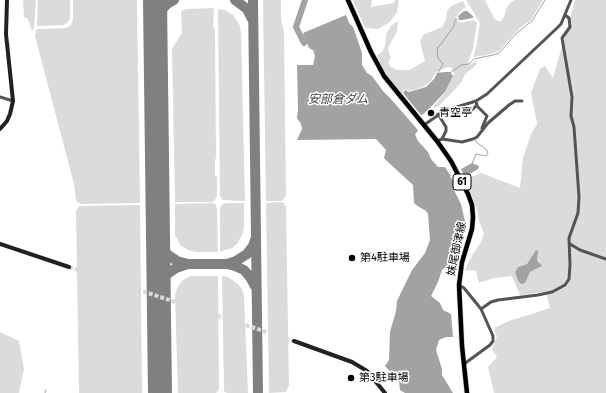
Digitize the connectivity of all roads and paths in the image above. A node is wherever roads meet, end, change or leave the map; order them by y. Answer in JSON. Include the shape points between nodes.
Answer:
{"nodes":[{"id":1,"x":7,"y":0,"type":"edge"},
{"id":2,"x":348,"y":0,"type":"edge"},
{"id":3,"x":571,"y":0,"type":"edge"},
{"id":4,"x":565,"y":15,"type":"junction"},
{"id":5,"x":0,"y":97,"type":"edge"},
{"id":6,"x":13,"y":100,"type":"junction"},
{"id":7,"x":522,"y":101,"type":"dead end"},
{"id":8,"x":477,"y":103,"type":"junction"},
{"id":9,"x":470,"y":111,"type":"dead end"},
{"id":10,"x":438,"y":114,"type":"junction"},
{"id":11,"x":424,"y":125,"type":"junction"},
{"id":12,"x":0,"y":129,"type":"edge"},
{"id":13,"x":480,"y":132,"type":"junction"},
{"id":14,"x":442,"y":139,"type":"junction"},
{"id":15,"x":437,"y":142,"type":"junction"},
{"id":16,"x":0,"y":244,"type":"edge"},
{"id":17,"x":570,"y":244,"type":"junction"},
{"id":18,"x":606,"y":259,"type":"edge"},
{"id":19,"x":69,"y":267,"type":"tunnel mouth"},
{"id":20,"x":459,"y":285,"type":"junction"},
{"id":21,"x":481,"y":309,"type":"junction"},
{"id":22,"x":294,"y":341,"type":"tunnel mouth"},
{"id":23,"x":464,"y":364,"type":"junction"},
{"id":24,"x":385,"y":393,"type":"edge"},
{"id":25,"x":467,"y":393,"type":"edge"}],
"edges":[{"from":1,"to":6,"type":"street","via":[[6,34]]},
{"from":2,"to":11,"type":"main road","name":"妹尾御津線","number":"61","via":[[384,76]]},
{"from":3,"to":4,"type":"street"},
{"from":4,"to":8,"type":"street","via":[[556,29]]},
{"from":4,"to":17,"type":"street","via":[[569,18],[570,27],[562,38],[572,97],[571,116],[579,197],[578,213],[569,238]]},
{"from":5,"to":6,"type":"street"},
{"from":6,"to":12,"type":"street","via":[[7,121]]},
{"from":7,"to":13,"type":"street","via":[[515,101],[509,105]]},
{"from":8,"to":9,"type":"street"},
{"from":8,"to":10,"type":"street"},
{"from":8,"to":13,"type":"street","via":[[487,116]]},
{"from":10,"to":11,"type":"street"},
{"from":10,"to":14,"type":"street","via":[[446,127]]},
{"from":11,"to":15,"type":"main road","name":"妹尾御津線","number":"61"},
{"from":13,"to":14,"type":"street","via":[[477,137],[462,142]]},
{"from":14,"to":15,"type":"street"},
{"from":15,"to":20,"type":"main road","name":"妹尾御津線","number":"61","via":[[451,161],[472,205],[472,229],[462,262]]},
{"from":16,"to":19,"type":"street"},
{"from":17,"to":18,"type":"street"},
{"from":17,"to":21,"type":"street","via":[[569,279],[564,285],[552,292],[491,302]]},
{"from":20,"to":21,"type":"street"},
{"from":20,"to":23,"type":"main road","name":"妹尾御津線","number":"61"},
{"from":21,"to":23,"type":"street","via":[[493,341]]},
{"from":22,"to":24,"type":"street","via":[[352,362],[367,371]]},
{"from":23,"to":25,"type":"main road","name":"妹尾御津線","number":"61"}]}
